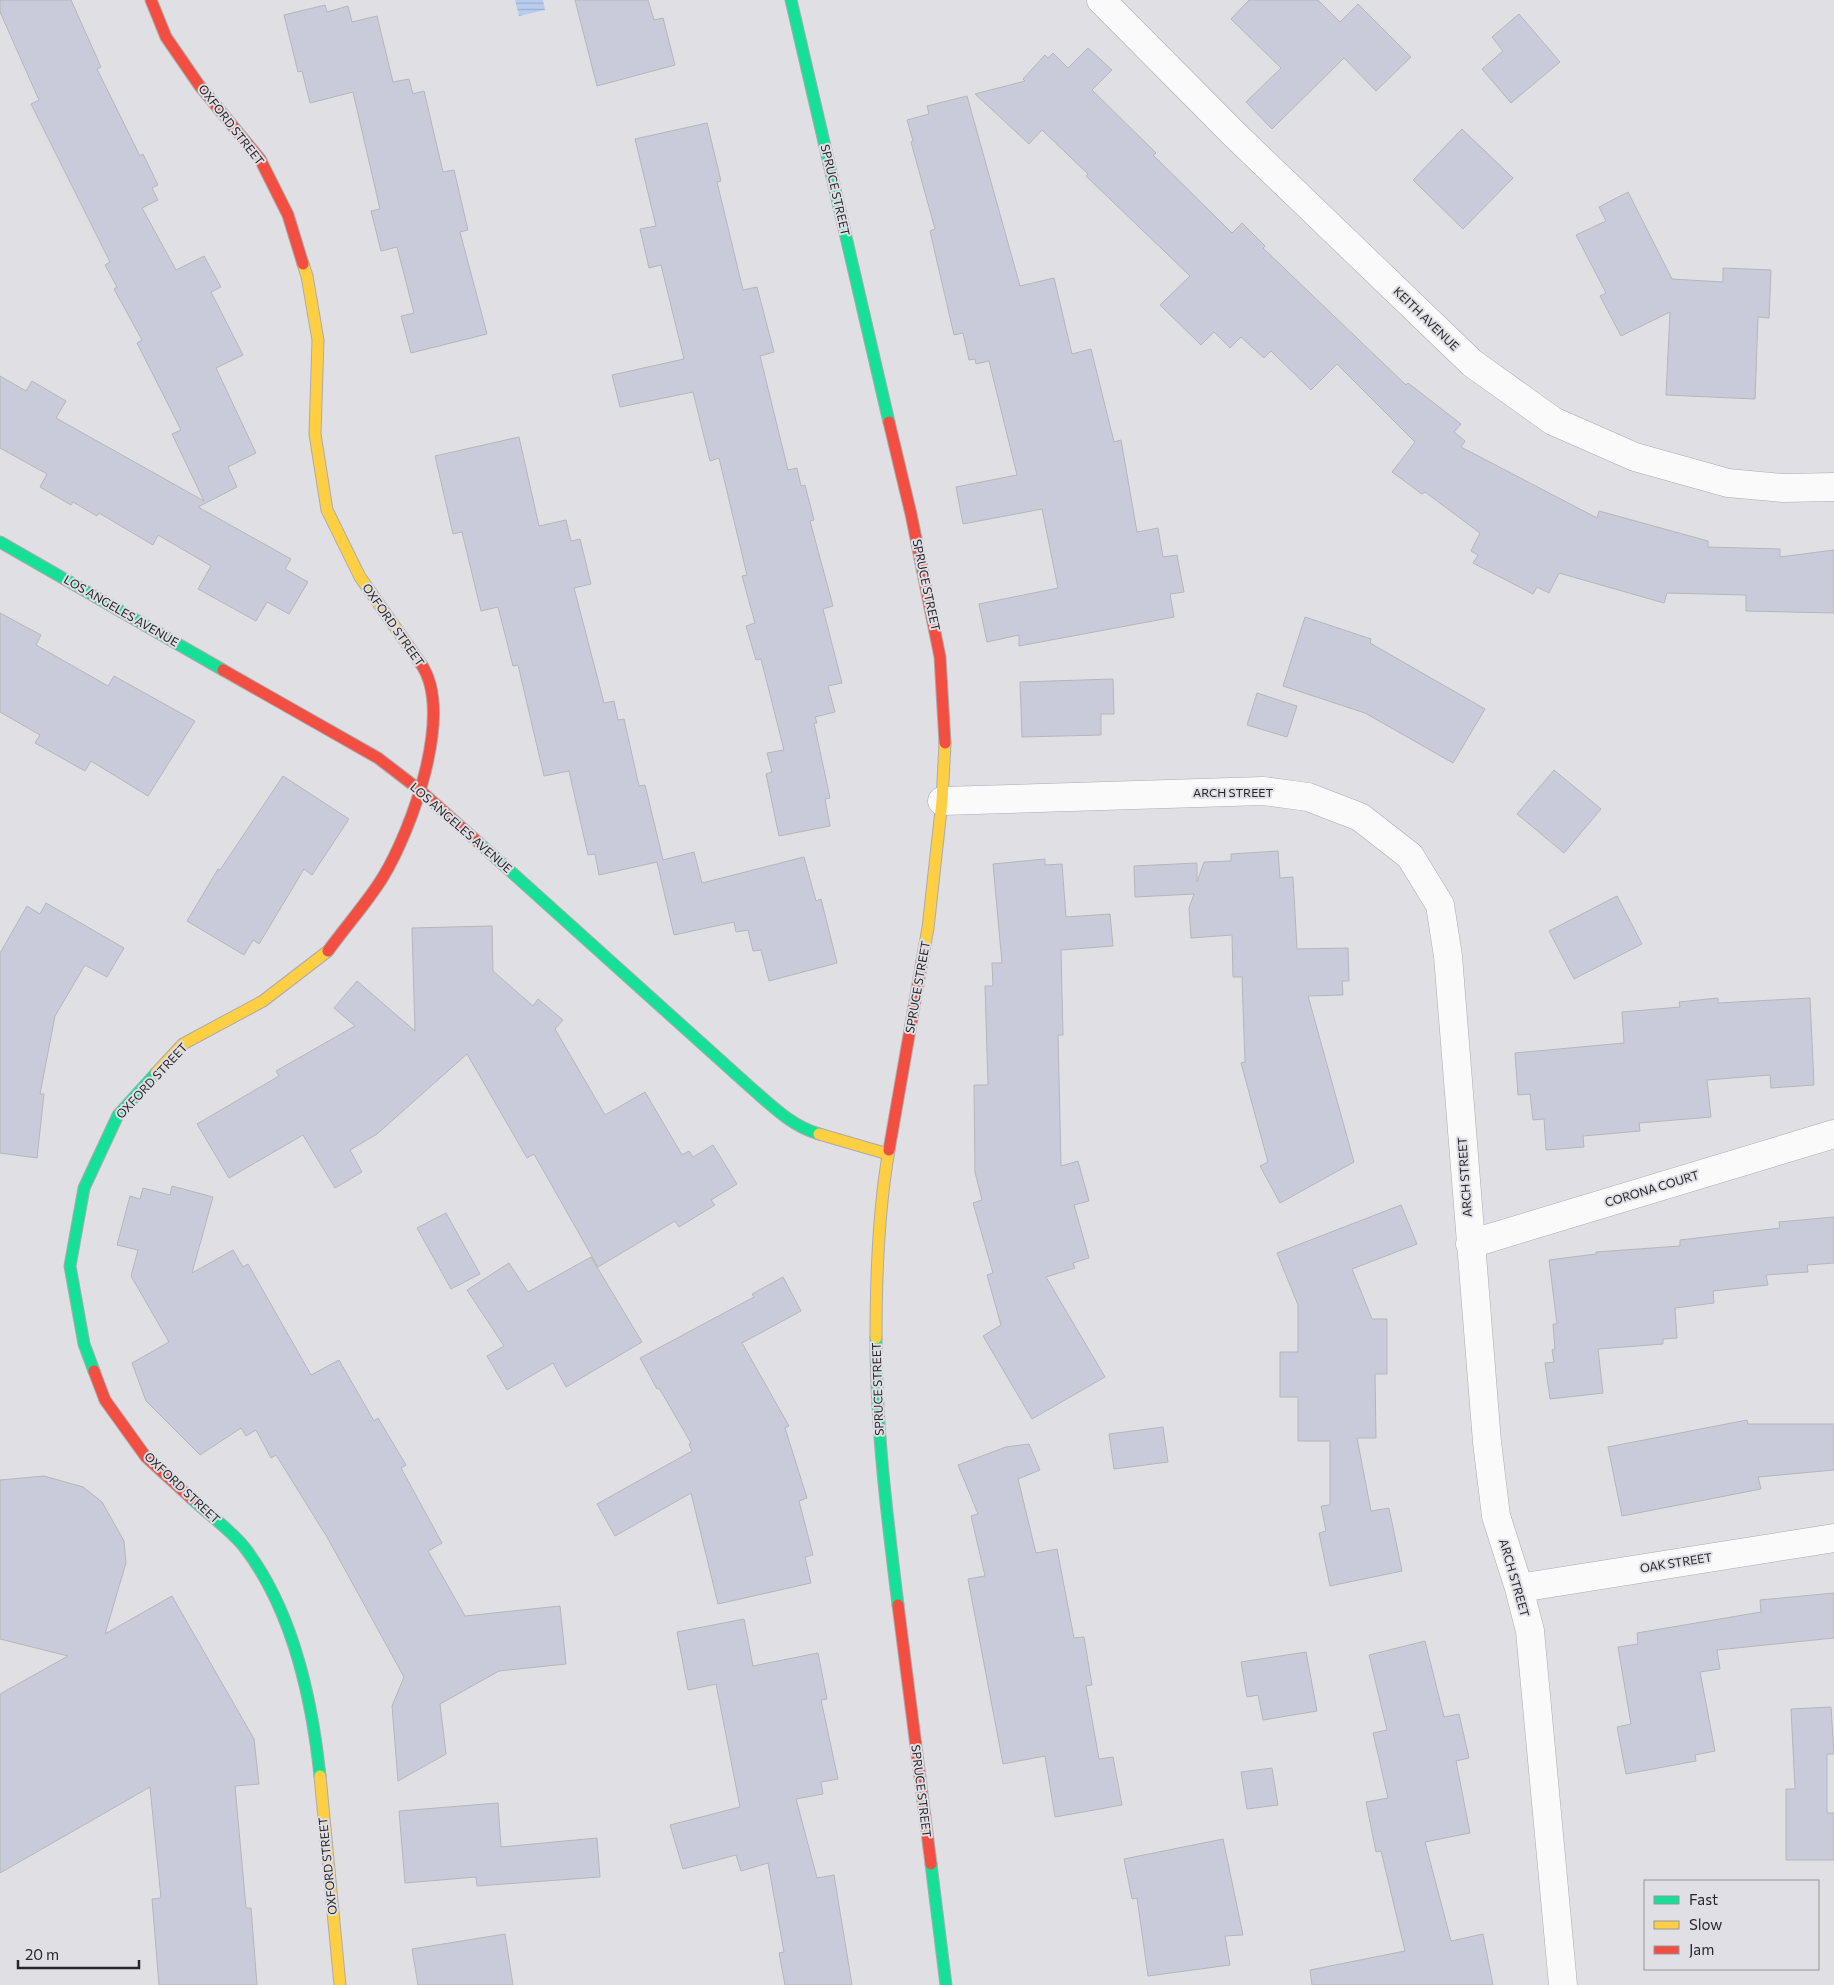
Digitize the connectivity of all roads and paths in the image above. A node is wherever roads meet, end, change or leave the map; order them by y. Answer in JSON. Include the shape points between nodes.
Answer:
{"nodes":[{"id":1,"x":151,"y":0,"type":"edge"},
{"id":2,"x":791,"y":0,"type":"edge"},
{"id":3,"x":1101,"y":0,"type":"edge"},
{"id":4,"x":1834,"y":487,"type":"edge"},
{"id":5,"x":0,"y":542,"type":"edge"},
{"id":6,"x":421,"y":791,"type":"junction"},
{"id":7,"x":942,"y":801,"type":"junction"},
{"id":8,"x":1834,"y":1134,"type":"edge"},
{"id":9,"x":888,"y":1154,"type":"junction"},
{"id":10,"x":1470,"y":1244,"type":"junction"},
{"id":11,"x":1834,"y":1538,"type":"edge"},
{"id":12,"x":1519,"y":1588,"type":"junction"},
{"id":13,"x":340,"y":1985,"type":"edge"},
{"id":14,"x":946,"y":1985,"type":"edge"},
{"id":15,"x":1563,"y":1985,"type":"edge"}],
"edges":[{"from":1,"to":6,"type":"street","name":"OXFORD STREET","via":[[166,36],[200,85],[260,160],[288,215],[307,276],[318,340],[315,434],[327,510],[360,577],[425,670],[433,703],[432,742]]},
{"from":2,"to":7,"type":"street","name":"SPRUCE STREET","via":[[931,606],[940,657],[944,711]]},
{"from":3,"to":4,"type":"street","name":"KEITH AVENUE","via":[[1234,134],[1472,363],[1553,421],[1635,456],[1728,483],[1784,488]]},
{"from":5,"to":6,"type":"street","name":"LOS ANGELES AVENUE","via":[[378,758]]},
{"from":6,"to":9,"type":"street","name":"LOS ANGELES AVENUE","via":[[791,1122],[813,1133]]},
{"from":6,"to":13,"type":"street","name":"OXFORD STREET","via":[[404,836],[383,877],[327,952],[263,1001],[183,1044],[118,1115],[84,1188],[70,1266],[84,1344],[105,1400],[146,1457],[244,1547],[290,1629],[314,1729]]},
{"from":7,"to":9,"type":"street","name":"SPRUCE STREET","via":[[928,928]]},
{"from":7,"to":10,"type":"street","name":"ARCH STREET","via":[[1263,791],[1308,797],[1360,817],[1410,856],[1440,905],[1448,956]]},
{"from":8,"to":10,"type":"street","name":"CORONA COURT"},
{"from":9,"to":14,"type":"street","name":"SPRUCE STREET","via":[[876,1301],[876,1387],[882,1474]]},
{"from":10,"to":12,"type":"street","name":"ARCH STREET","via":[[1496,1516]]},
{"from":11,"to":12,"type":"street","name":"OAK STREET"},
{"from":12,"to":15,"type":"street","name":"ARCH STREET","via":[[1530,1631]]}]}
